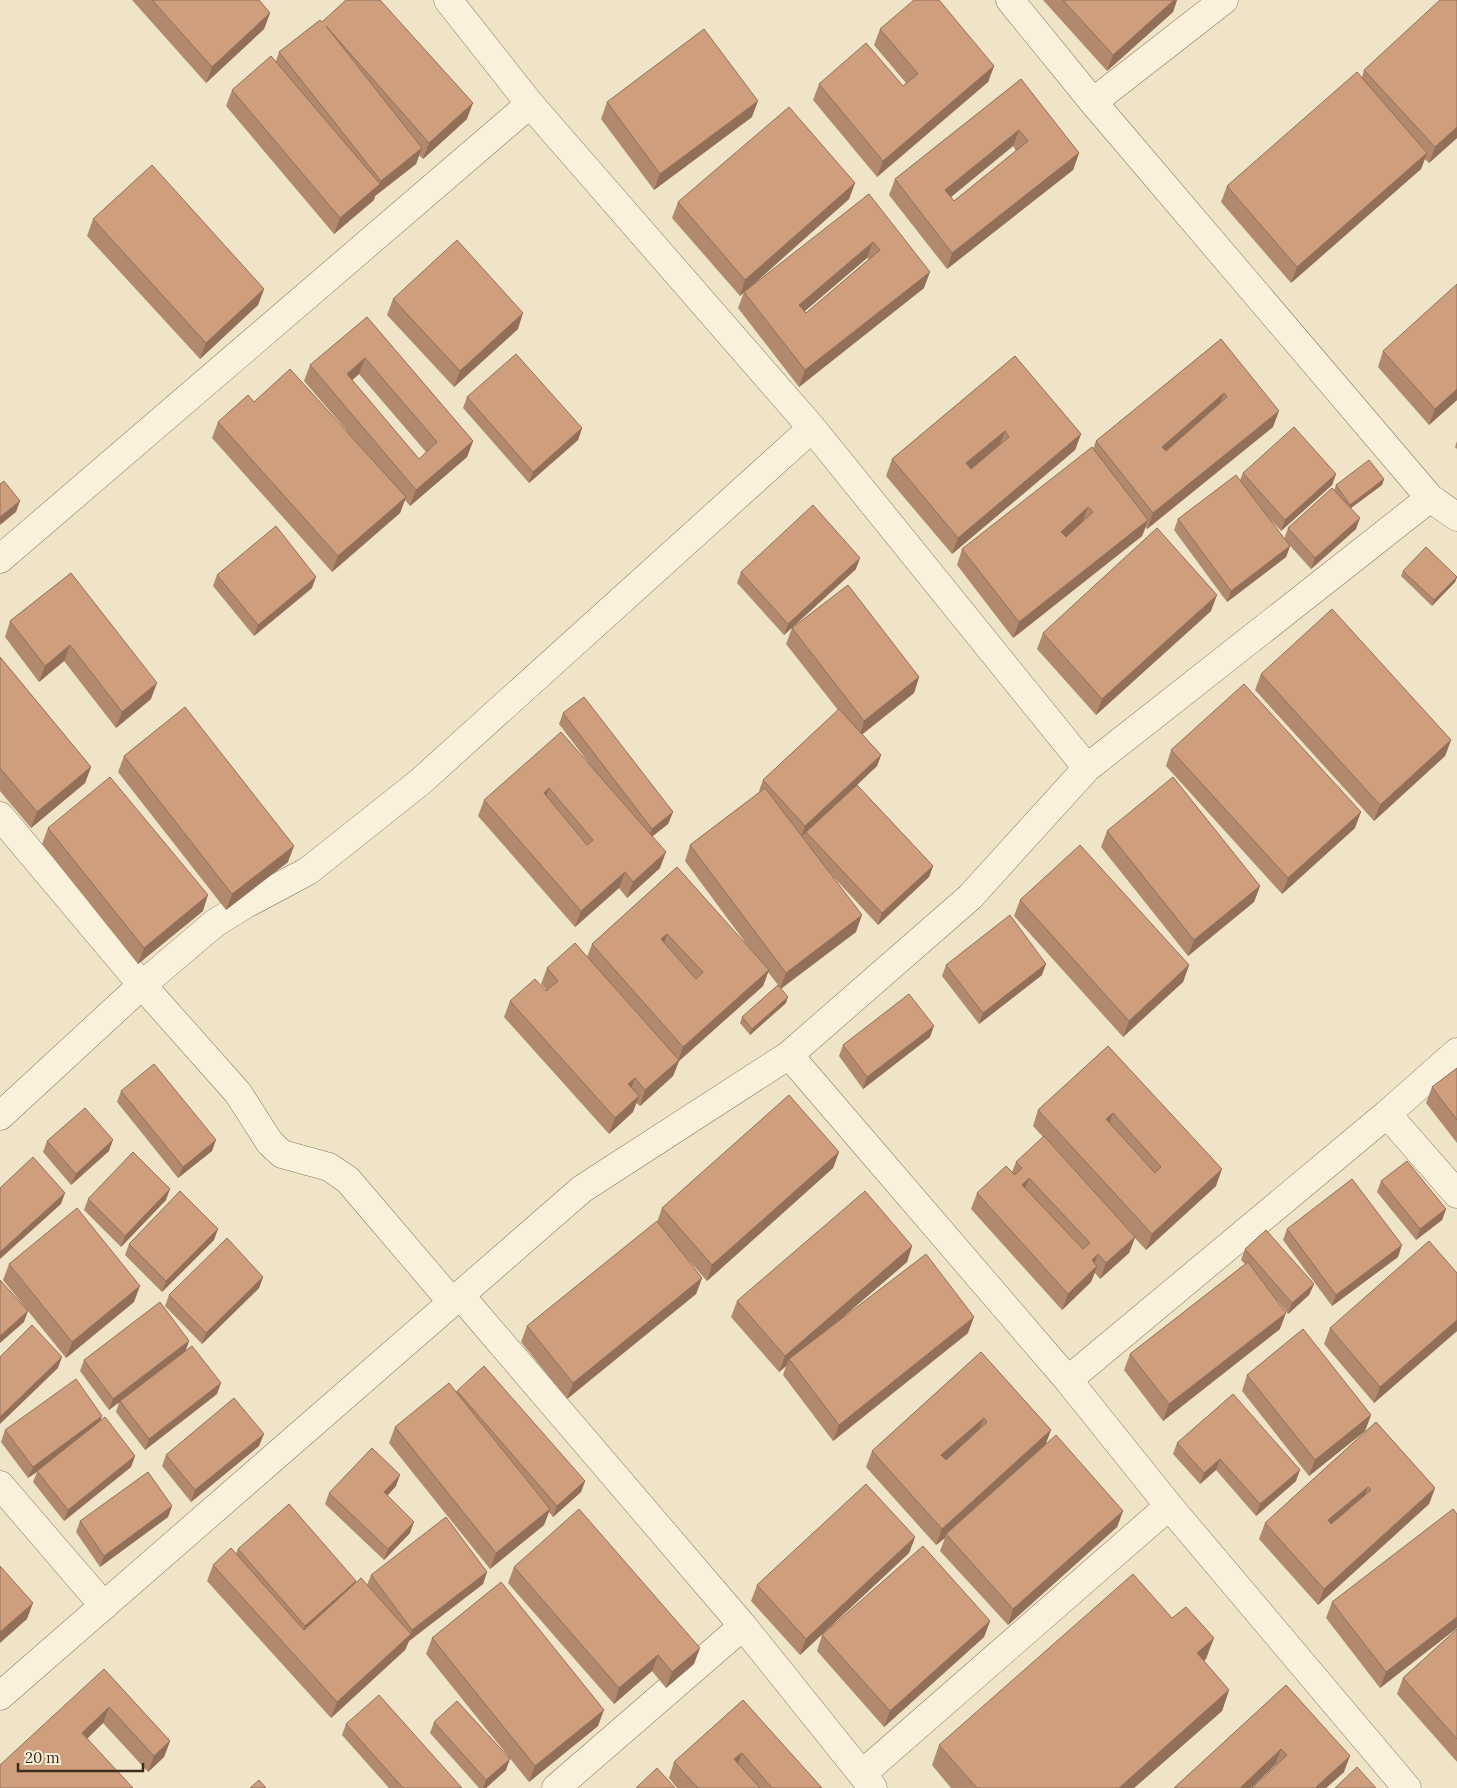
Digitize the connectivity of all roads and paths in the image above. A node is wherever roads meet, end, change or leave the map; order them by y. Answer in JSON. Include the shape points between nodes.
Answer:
{"nodes":[{"id":1,"x":448,"y":0,"type":"edge"},
{"id":2,"x":1010,"y":0,"type":"edge"},
{"id":3,"x":1224,"y":0,"type":"edge"},
{"id":4,"x":1093,"y":102,"type":"junction"},
{"id":5,"x":530,"y":104,"type":"junction"},
{"id":6,"x":812,"y":428,"type":"junction"},
{"id":7,"x":1430,"y":498,"type":"junction"},
{"id":8,"x":1457,"y":517,"type":"edge"},
{"id":9,"x":0,"y":559,"type":"edge"},
{"id":10,"x":1087,"y":768,"type":"junction"},
{"id":11,"x":0,"y":816,"type":"edge"},
{"id":12,"x":142,"y":986,"type":"junction"},
{"id":13,"x":1457,"y":1052,"type":"edge"},
{"id":14,"x":788,"y":1055,"type":"junction"},
{"id":15,"x":1388,"y":1114,"type":"junction"},
{"id":16,"x":0,"y":1116,"type":"edge"},
{"id":17,"x":1457,"y":1194,"type":"edge"},
{"id":18,"x":456,"y":1298,"type":"junction"},
{"id":19,"x":1068,"y":1380,"type":"junction"},
{"id":20,"x":0,"y":1485,"type":"edge"},
{"id":21,"x":1169,"y":1506,"type":"junction"},
{"id":22,"x":104,"y":1606,"type":"junction"},
{"id":23,"x":744,"y":1626,"type":"junction"},
{"id":24,"x":0,"y":1696,"type":"edge"},
{"id":25,"x":868,"y":1781,"type":"edge"},
{"id":26,"x":556,"y":1788,"type":"edge"},
{"id":27,"x":1407,"y":1788,"type":"edge"}],
"edges":[{"from":1,"to":5,"type":"street"},
{"from":2,"to":4,"type":"street"},
{"from":3,"to":4,"type":"street"},
{"from":4,"to":7,"type":"street"},
{"from":5,"to":6,"type":"street"},
{"from":5,"to":9,"type":"street"},
{"from":6,"to":10,"type":"street"},
{"from":6,"to":12,"type":"street","via":[[420,782],[308,871],[215,923]]},
{"from":7,"to":8,"type":"street"},
{"from":7,"to":10,"type":"street"},
{"from":10,"to":14,"type":"street","via":[[970,898]]},
{"from":11,"to":12,"type":"street"},
{"from":12,"to":16,"type":"street"},
{"from":12,"to":18,"type":"street","via":[[238,1093],[270,1143],[282,1154],[330,1167],[348,1180]]},
{"from":13,"to":15,"type":"street"},
{"from":14,"to":18,"type":"street","via":[[582,1189]]},
{"from":14,"to":19,"type":"street"},
{"from":15,"to":17,"type":"street"},
{"from":15,"to":19,"type":"street"},
{"from":18,"to":22,"type":"street"},
{"from":18,"to":23,"type":"street"},
{"from":19,"to":21,"type":"street"},
{"from":20,"to":22,"type":"street"},
{"from":21,"to":25,"type":"street"},
{"from":21,"to":27,"type":"street"},
{"from":22,"to":24,"type":"street"},
{"from":23,"to":25,"type":"street"},
{"from":23,"to":26,"type":"street"}]}
